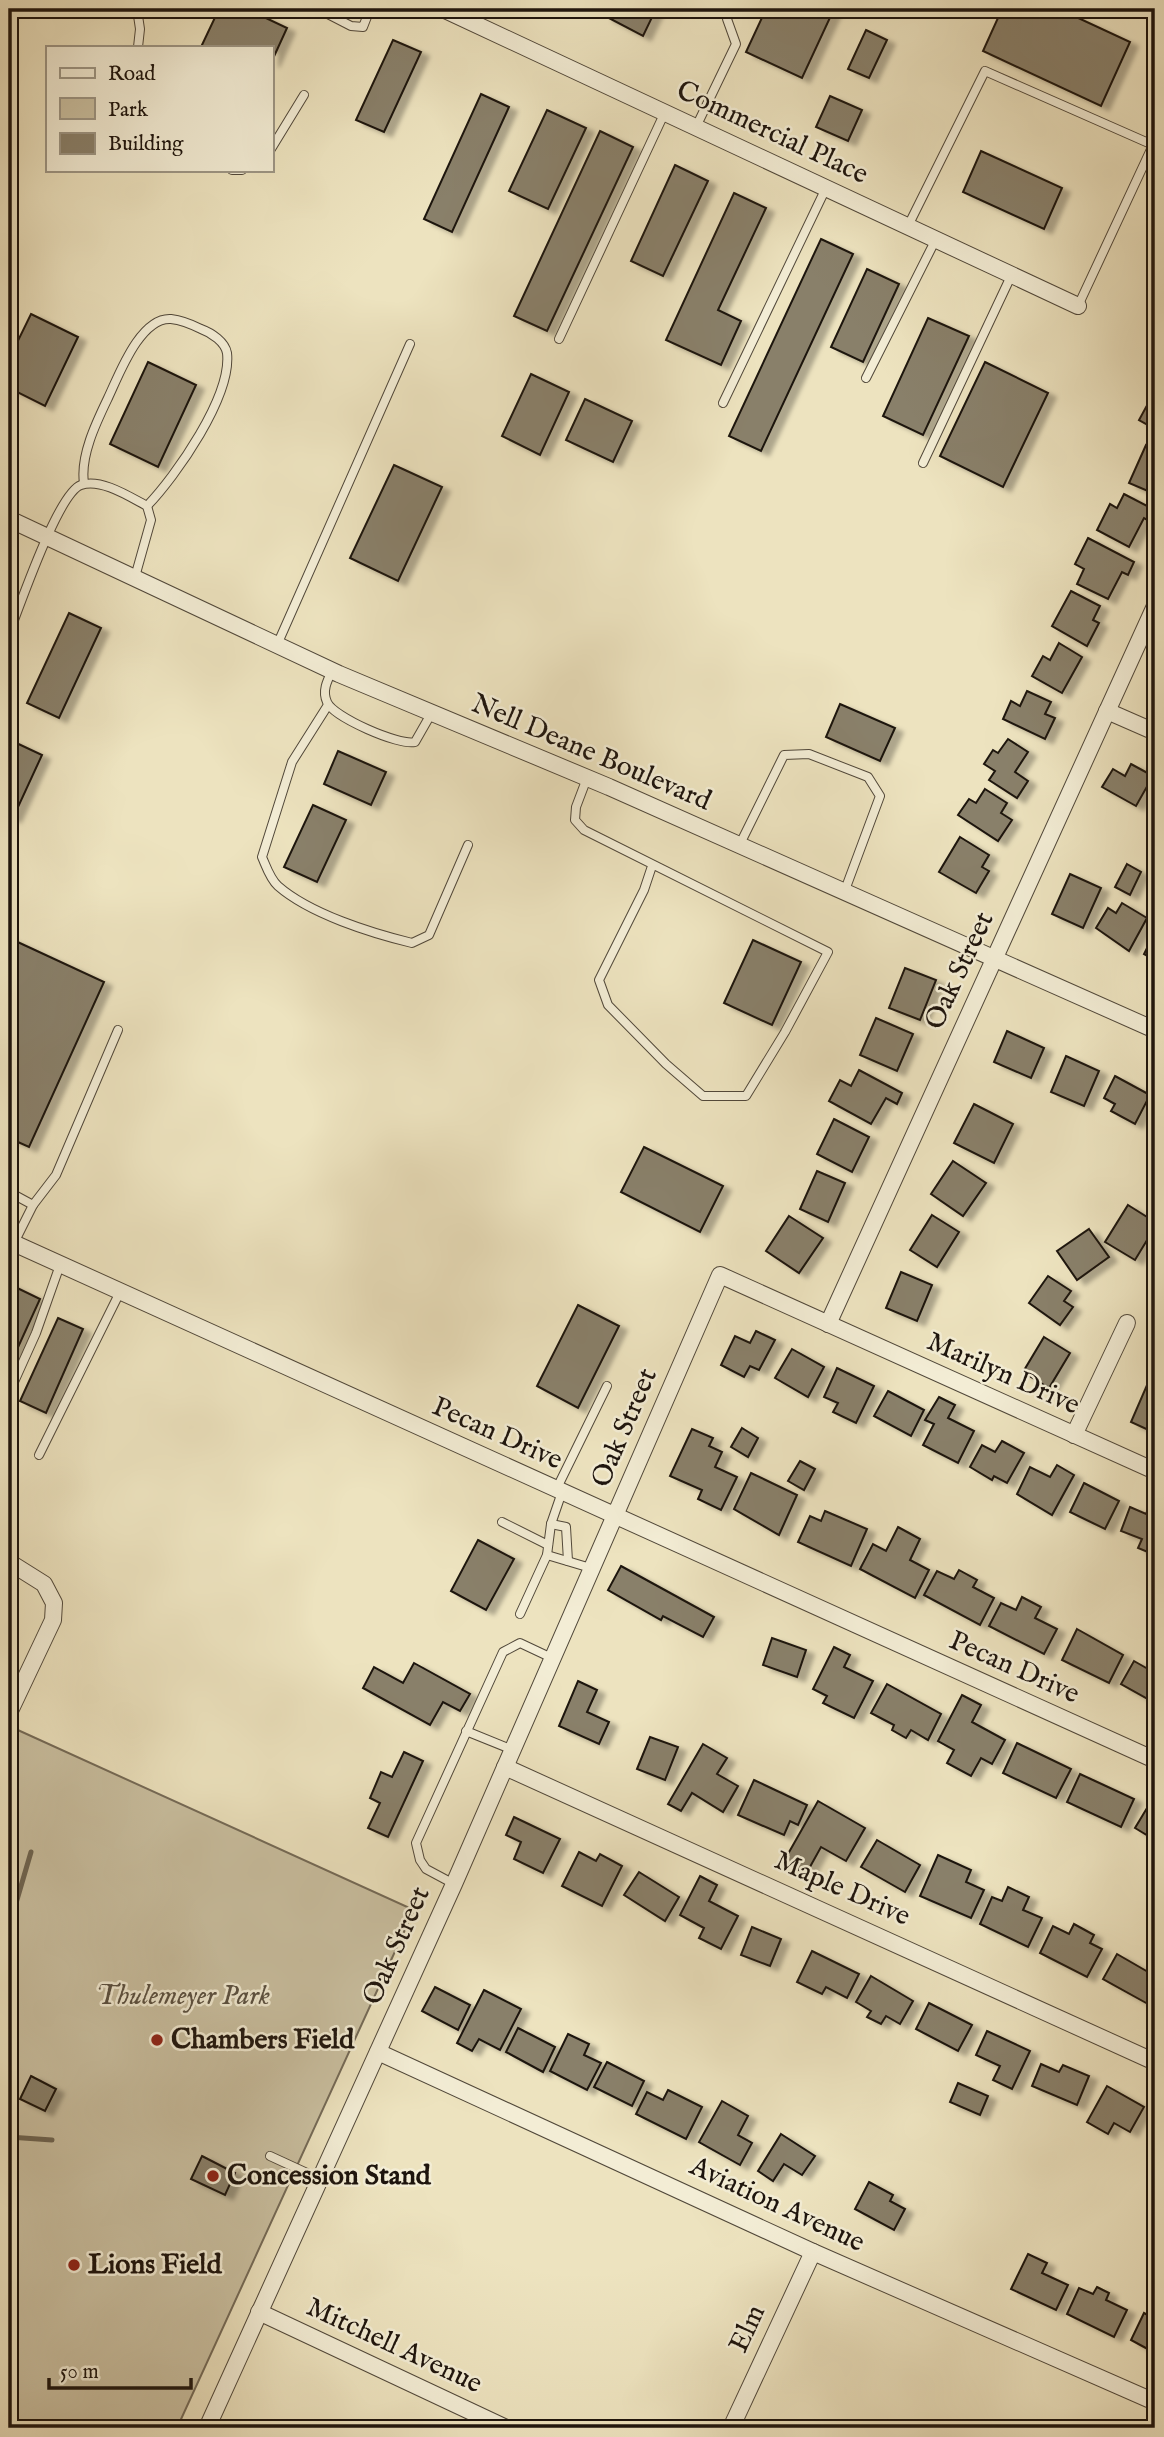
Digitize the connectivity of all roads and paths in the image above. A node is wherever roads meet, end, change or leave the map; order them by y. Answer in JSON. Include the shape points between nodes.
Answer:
{"nodes":[{"id":1,"x":137,"y":9,"type":"edge"},
{"id":2,"x":318,"y":9,"type":"edge"},
{"id":3,"x":370,"y":9,"type":"edge"},
{"id":4,"x":443,"y":9,"type":"edge"},
{"id":5,"x":732,"y":9,"type":"edge"},
{"id":6,"x":138,"y":46,"type":"edge"},
{"id":7,"x":304,"y":95,"type":"dead end"},
{"id":8,"x":665,"y":112,"type":"junction"},
{"id":9,"x":696,"y":127,"type":"junction"},
{"id":10,"x":273,"y":146,"type":"edge"},
{"id":11,"x":826,"y":188,"type":"junction"},
{"id":12,"x":908,"y":226,"type":"junction"},
{"id":13,"x":936,"y":239,"type":"junction"},
{"id":14,"x":1012,"y":274,"type":"junction"},
{"id":15,"x":1078,"y":306,"type":"joint"},
{"id":16,"x":559,"y":339,"type":"dead end"},
{"id":17,"x":410,"y":344,"type":"dead end"},
{"id":18,"x":866,"y":378,"type":"dead end"},
{"id":19,"x":723,"y":403,"type":"dead end"},
{"id":20,"x":923,"y":463,"type":"dead end"},
{"id":21,"x":84,"y":483,"type":"junction"},
{"id":22,"x":147,"y":506,"type":"junction"},
{"id":23,"x":9,"y":519,"type":"edge"},
{"id":24,"x":47,"y":537,"type":"junction"},
{"id":25,"x":135,"y":578,"type":"junction"},
{"id":26,"x":1155,"y":606,"type":"edge"},
{"id":27,"x":9,"y":633,"type":"edge"},
{"id":28,"x":277,"y":645,"type":"junction"},
{"id":29,"x":332,"y":671,"type":"junction"},
{"id":30,"x":328,"y":705,"type":"junction"},
{"id":31,"x":1107,"y":711,"type":"junction"},
{"id":32,"x":431,"y":714,"type":"junction"},
{"id":33,"x":1155,"y":733,"type":"edge"},
{"id":34,"x":587,"y":778,"type":"junction"},
{"id":35,"x":740,"y":844,"type":"junction"},
{"id":36,"x":468,"y":845,"type":"dead end"},
{"id":37,"x":652,"y":866,"type":"junction"},
{"id":38,"x":845,"y":890,"type":"junction"},
{"id":39,"x":996,"y":956,"type":"junction"},
{"id":40,"x":118,"y":1030,"type":"dead end"},
{"id":41,"x":1155,"y":1030,"type":"edge"},
{"id":42,"x":9,"y":1192,"type":"edge"},
{"id":43,"x":33,"y":1205,"type":"junction"},
{"id":44,"x":11,"y":1242,"type":"edge"},
{"id":45,"x":60,"y":1265,"type":"junction"},
{"id":46,"x":120,"y":1292,"type":"junction"},
{"id":47,"x":1128,"y":1323,"type":"dead end"},
{"id":48,"x":828,"y":1324,"type":"junction"},
{"id":49,"x":607,"y":1386,"type":"dead end"},
{"id":50,"x":9,"y":1394,"type":"edge"},
{"id":51,"x":1074,"y":1435,"type":"junction"},
{"id":52,"x":39,"y":1455,"type":"dead end"},
{"id":53,"x":1155,"y":1471,"type":"edge"},
{"id":54,"x":559,"y":1491,"type":"junction"},
{"id":55,"x":616,"y":1517,"type":"junction"},
{"id":56,"x":502,"y":1522,"type":"dead end"},
{"id":57,"x":551,"y":1524,"type":"junction"},
{"id":58,"x":548,"y":1545,"type":"junction"},
{"id":59,"x":547,"y":1555,"type":"junction"},
{"id":60,"x":568,"y":1561,"type":"junction"},
{"id":61,"x":9,"y":1562,"type":"edge"},
{"id":62,"x":594,"y":1569,"type":"junction"},
{"id":63,"x":520,"y":1614,"type":"dead end"},
{"id":64,"x":554,"y":1659,"type":"junction"},
{"id":65,"x":9,"y":1713,"type":"edge"},
{"id":66,"x":466,"y":1731,"type":"junction"},
{"id":67,"x":513,"y":1750,"type":"junction"},
{"id":68,"x":1155,"y":1760,"type":"edge"},
{"id":69,"x":505,"y":1767,"type":"junction"},
{"id":70,"x":454,"y":1884,"type":"junction"},
{"id":71,"x":378,"y":2052,"type":"junction"},
{"id":72,"x":1155,"y":2062,"type":"edge"},
{"id":73,"x":270,"y":2156,"type":"dead end"},
{"id":74,"x":320,"y":2179,"type":"junction"},
{"id":75,"x":813,"y":2252,"type":"junction"},
{"id":76,"x":259,"y":2312,"type":"junction"},
{"id":77,"x":1155,"y":2402,"type":"edge"},
{"id":78,"x":207,"y":2428,"type":"edge"},
{"id":79,"x":506,"y":2428,"type":"edge"},
{"id":80,"x":731,"y":2428,"type":"edge"}],
"edges":[{"from":1,"to":6,"type":"lane"},
{"from":2,"to":3,"type":"lane","via":[[351,26],[363,27]]},
{"from":4,"to":8,"type":"street","name":"Commercial Place"},
{"from":5,"to":9,"type":"lane","via":[[727,19],[736,44]]},
{"from":7,"to":10,"type":"lane"},
{"from":8,"to":9,"type":"street","name":"Commercial Place"},
{"from":8,"to":16,"type":"lane"},
{"from":9,"to":11,"type":"street","name":"Commercial Place"},
{"from":11,"to":12,"type":"street","name":"Commercial Place"},
{"from":11,"to":19,"type":"lane"},
{"from":12,"to":13,"type":"street","name":"Commercial Place"},
{"from":12,"to":15,"type":"lane","via":[[985,71],[1153,145]]},
{"from":13,"to":14,"type":"street","name":"Commercial Place"},
{"from":13,"to":18,"type":"lane"},
{"from":14,"to":15,"type":"street","name":"Commercial Place"},
{"from":14,"to":20,"type":"lane"},
{"from":17,"to":28,"type":"lane"},
{"from":21,"to":22,"type":"lane","via":[[118,490]]},
{"from":21,"to":22,"type":"lane","via":[[81,466],[106,402],[149,325],[169,318],[203,329],[220,340],[227,352],[225,379],[194,446]]},
{"from":21,"to":24,"type":"lane","via":[[70,491]]},
{"from":22,"to":25,"type":"lane","via":[[151,520]]},
{"from":23,"to":24,"type":"street","name":"Nell Deane Boulevard"},
{"from":24,"to":25,"type":"street","name":"Nell Deane Boulevard"},
{"from":24,"to":27,"type":"lane"},
{"from":25,"to":28,"type":"street","name":"Nell Deane Boulevard"},
{"from":26,"to":31,"type":"street","name":"Oak Street"},
{"from":28,"to":29,"type":"street","name":"Nell Deane Boulevard"},
{"from":29,"to":30,"type":"lane","via":[[325,687]]},
{"from":29,"to":32,"type":"street","name":"Nell Deane Boulevard"},
{"from":30,"to":32,"type":"lane","via":[[333,712],[407,744],[419,737]]},
{"from":30,"to":36,"type":"lane","via":[[292,762],[272,821],[262,857],[276,885],[359,927],[412,943],[429,935]]},
{"from":31,"to":33,"type":"street"},
{"from":31,"to":39,"type":"street","name":"Oak Street"},
{"from":32,"to":34,"type":"street","name":"Nell Deane Boulevard"},
{"from":34,"to":35,"type":"street","name":"Nell Deane Boulevard"},
{"from":34,"to":37,"type":"lane","via":[[575,820],[584,830]]},
{"from":35,"to":38,"type":"street","name":"Nell Deane Boulevard"},
{"from":35,"to":38,"type":"lane","via":[[784,755],[809,754],[868,776],[880,796]]},
{"from":37,"to":37,"type":"lane","via":[[828,952],[746,1096],[703,1096],[608,1005],[599,980]]},
{"from":38,"to":39,"type":"street","name":"Nell Deane Boulevard"},
{"from":39,"to":41,"type":"street","name":"Nell Deane Boulevard"},
{"from":39,"to":48,"type":"street","name":"Oak Street"},
{"from":40,"to":43,"type":"lane","via":[[56,1175]]},
{"from":42,"to":43,"type":"lane"},
{"from":43,"to":44,"type":"lane"},
{"from":44,"to":45,"type":"street","name":"Pecan Drive"},
{"from":45,"to":46,"type":"street","name":"Pecan Drive"},
{"from":45,"to":50,"type":"lane"},
{"from":46,"to":52,"type":"lane"},
{"from":46,"to":54,"type":"street","name":"Pecan Drive"},
{"from":47,"to":51,"type":"street"},
{"from":48,"to":51,"type":"street","name":"Marilyn Drive"},
{"from":48,"to":55,"type":"street","name":"Oak Street","via":[[720,1275]]},
{"from":49,"to":54,"type":"lane"},
{"from":51,"to":53,"type":"street","name":"Marilyn Drive"},
{"from":54,"to":55,"type":"street","name":"Pecan Drive"},
{"from":54,"to":57,"type":"lane"},
{"from":55,"to":62,"type":"street","name":"Oak Street"},
{"from":55,"to":68,"type":"street","name":"Pecan Drive"},
{"from":56,"to":58,"type":"lane"},
{"from":57,"to":58,"type":"lane"},
{"from":57,"to":60,"type":"lane","via":[[566,1527]]},
{"from":58,"to":59,"type":"lane"},
{"from":59,"to":60,"type":"lane"},
{"from":59,"to":63,"type":"lane"},
{"from":60,"to":62,"type":"lane"},
{"from":61,"to":65,"type":"street","via":[[44,1584],[54,1603],[53,1620]]},
{"from":62,"to":64,"type":"street","name":"Oak Street"},
{"from":64,"to":66,"type":"lane","via":[[520,1643],[503,1652]]},
{"from":64,"to":67,"type":"street","name":"Oak Street"},
{"from":66,"to":67,"type":"lane"},
{"from":66,"to":70,"type":"lane","via":[[416,1843],[426,1869]]},
{"from":67,"to":69,"type":"street","name":"Oak Street"},
{"from":69,"to":70,"type":"street","name":"Oak Street"},
{"from":69,"to":72,"type":"street","name":"Maple Drive"},
{"from":70,"to":71,"type":"street","name":"Oak Street"},
{"from":71,"to":74,"type":"street","name":"Oak Street"},
{"from":71,"to":75,"type":"street","name":"Aviation Avenue"},
{"from":73,"to":74,"type":"lane"},
{"from":74,"to":76,"type":"street","name":"Oak Street"},
{"from":75,"to":77,"type":"street","name":"Aviation Avenue"},
{"from":75,"to":80,"type":"street","name":"Elm"},
{"from":76,"to":78,"type":"street","name":"Oak Street"},
{"from":76,"to":79,"type":"street","name":"Mitchell Avenue"}]}
